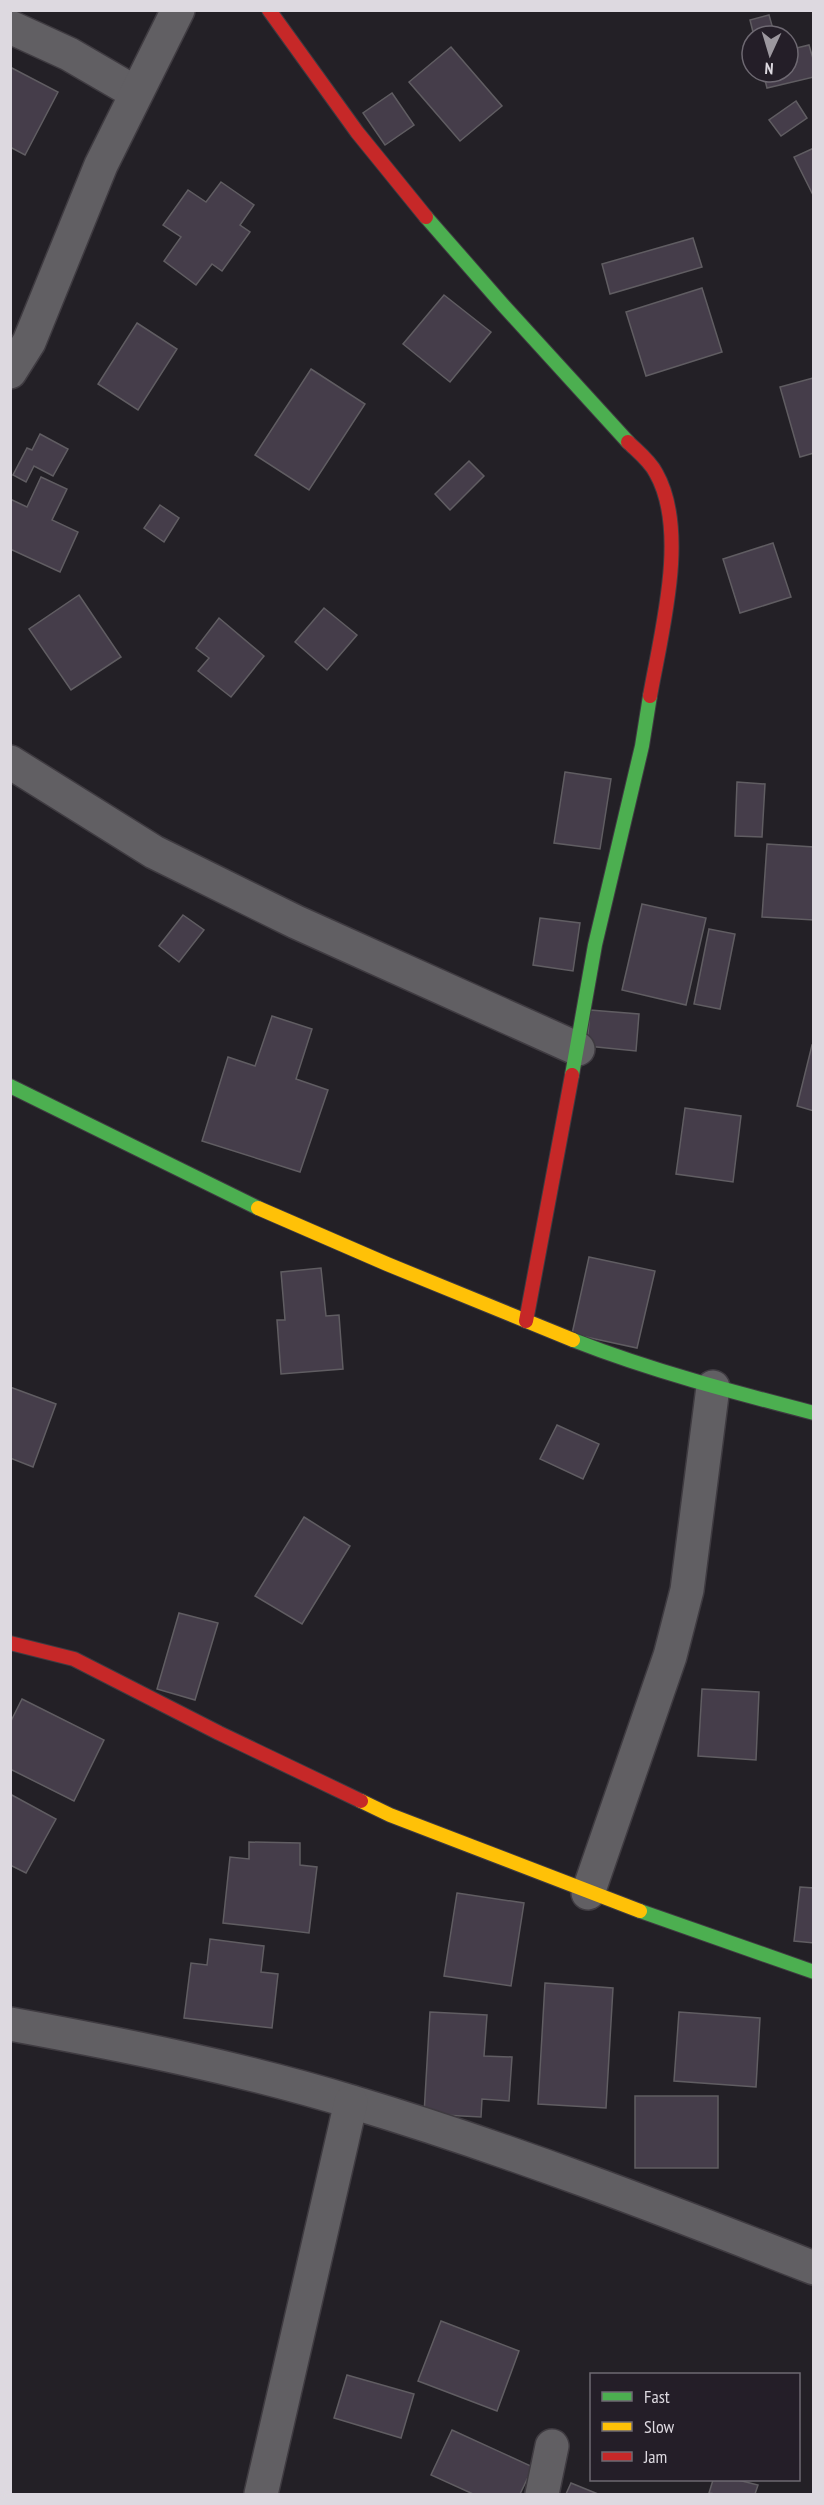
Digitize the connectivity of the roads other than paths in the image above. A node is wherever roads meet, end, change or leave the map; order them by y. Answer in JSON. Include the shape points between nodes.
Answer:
{"nodes":[{"id":1,"x":178,"y":10,"type":"edge"},
{"id":2,"x":269,"y":10,"type":"edge"},
{"id":3,"x":10,"y":27,"type":"edge"},
{"id":4,"x":136,"y":93,"type":"junction"},
{"id":5,"x":10,"y":372,"type":"edge"},
{"id":6,"x":10,"y":762,"type":"edge"},
{"id":7,"x":578,"y":1049,"type":"junction"},
{"id":8,"x":14,"y":1096,"type":"edge"},
{"id":9,"x":526,"y":1321,"type":"junction"},
{"id":10,"x":713,"y":1387,"type":"junction"},
{"id":11,"x":813,"y":1413,"type":"edge"},
{"id":12,"x":10,"y":1643,"type":"edge"},
{"id":13,"x":588,"y":1893,"type":"junction"},
{"id":14,"x":813,"y":1972,"type":"edge"},
{"id":15,"x":10,"y":2024,"type":"edge"},
{"id":16,"x":351,"y":2102,"type":"junction"},
{"id":17,"x":813,"y":2268,"type":"edge"},
{"id":18,"x":552,"y":2446,"type":"dead end"},
{"id":19,"x":261,"y":2494,"type":"edge"},
{"id":20,"x":542,"y":2494,"type":"edge"}],
"edges":[{"from":1,"to":4,"type":"street"},
{"from":2,"to":7,"type":"street","via":[[309,70],[393,178],[656,472],[666,501],[672,537],[669,585],[642,746],[595,945]]},
{"from":3,"to":4,"type":"street","via":[[69,54]]},
{"from":4,"to":5,"type":"street","via":[[28,342]]},
{"from":6,"to":7,"type":"street","via":[[154,852],[296,922]]},
{"from":7,"to":9,"type":"street"},
{"from":8,"to":9,"type":"street","via":[[255,1207]]},
{"from":9,"to":10,"type":"street","via":[[607,1353]]},
{"from":10,"to":11,"type":"street"},
{"from":10,"to":13,"type":"street","via":[[687,1590],[670,1656]]},
{"from":12,"to":13,"type":"street","via":[[74,1659],[390,1815]]},
{"from":13,"to":14,"type":"street"},
{"from":15,"to":16,"type":"street","via":[[140,2047]]},
{"from":16,"to":17,"type":"street","via":[[593,2182]]},
{"from":16,"to":19,"type":"street"},
{"from":18,"to":20,"type":"street"}]}
